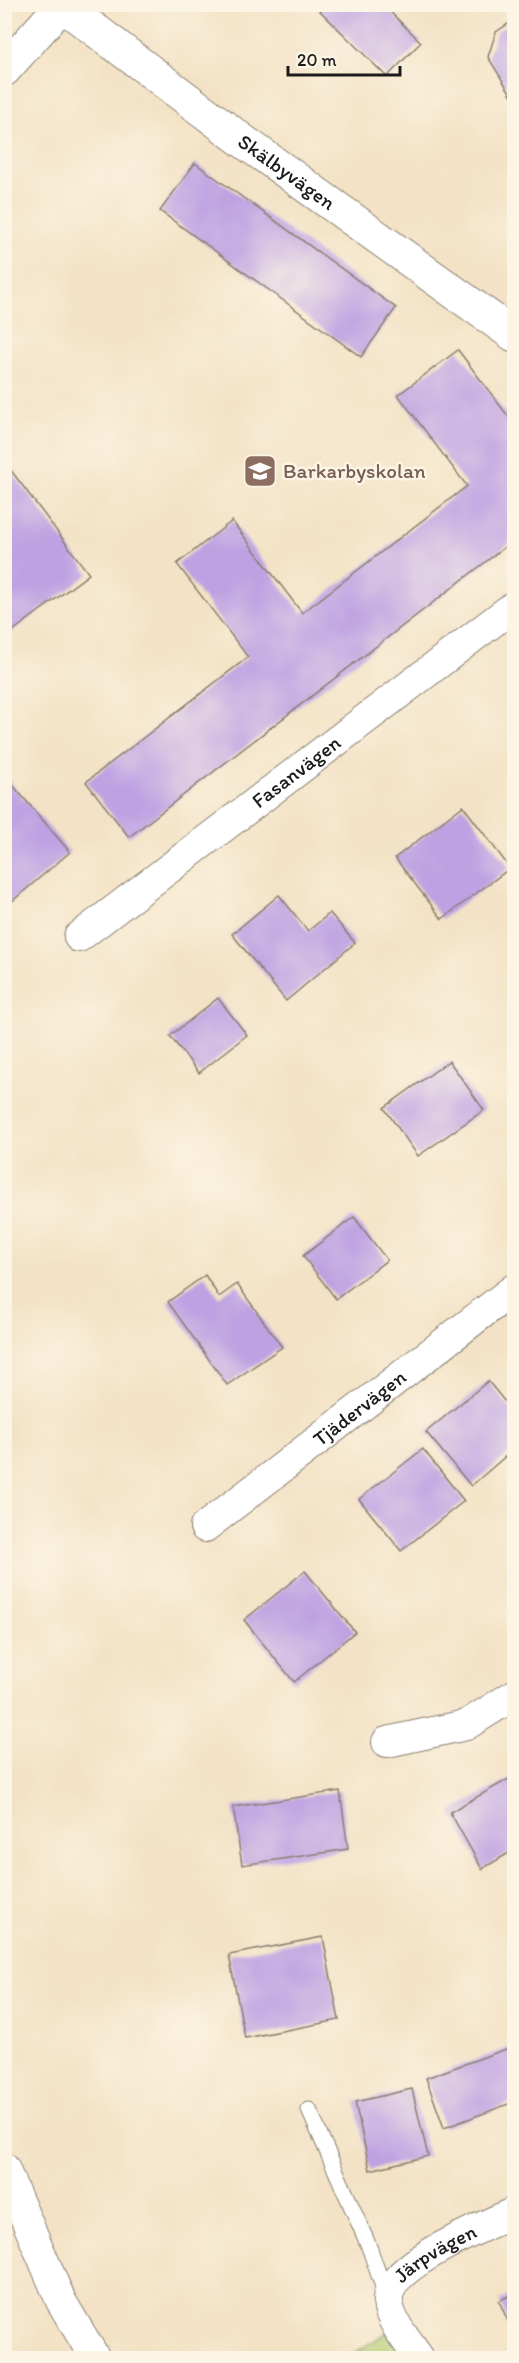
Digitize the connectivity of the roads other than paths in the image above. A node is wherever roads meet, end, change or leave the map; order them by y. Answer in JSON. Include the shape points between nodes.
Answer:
{"nodes":[{"id":1,"x":62,"y":5,"type":"edge"},
{"id":2,"x":4,"y":38,"type":"edge"},
{"id":3,"x":4,"y":70,"type":"edge"},
{"id":4,"x":514,"y":335,"type":"edge"},
{"id":5,"x":514,"y":606,"type":"edge"},
{"id":6,"x":79,"y":937,"type":"dead end"},
{"id":7,"x":514,"y":1289,"type":"edge"},
{"id":8,"x":205,"y":1527,"type":"dead end"},
{"id":9,"x":514,"y":1695,"type":"edge"},
{"id":10,"x":387,"y":1742,"type":"dead end"},
{"id":11,"x":309,"y":2110,"type":"dead end"},
{"id":12,"x":4,"y":2168,"type":"edge"},
{"id":13,"x":514,"y":2212,"type":"edge"},
{"id":14,"x":390,"y":2309,"type":"junction"},
{"id":15,"x":92,"y":2358,"type":"edge"},
{"id":16,"x":419,"y":2358,"type":"edge"}],
"edges":[{"from":1,"to":2,"type":"street"},
{"from":1,"to":3,"type":"street"},
{"from":1,"to":4,"type":"street","name":"Skälbyvägen","via":[[239,138]]},
{"from":5,"to":6,"type":"street","name":"Fasanvägen"},
{"from":7,"to":8,"type":"street","name":"Tjädervägen"},
{"from":9,"to":10,"type":"street","via":[[466,1725]]},
{"from":11,"to":14,"type":"lane","via":[[368,2244]]},
{"from":12,"to":15,"type":"street","via":[[61,2301]]},
{"from":13,"to":14,"type":"street","name":"Järpvägen","via":[[423,2257],[397,2279]]},
{"from":14,"to":16,"type":"street"}]}
